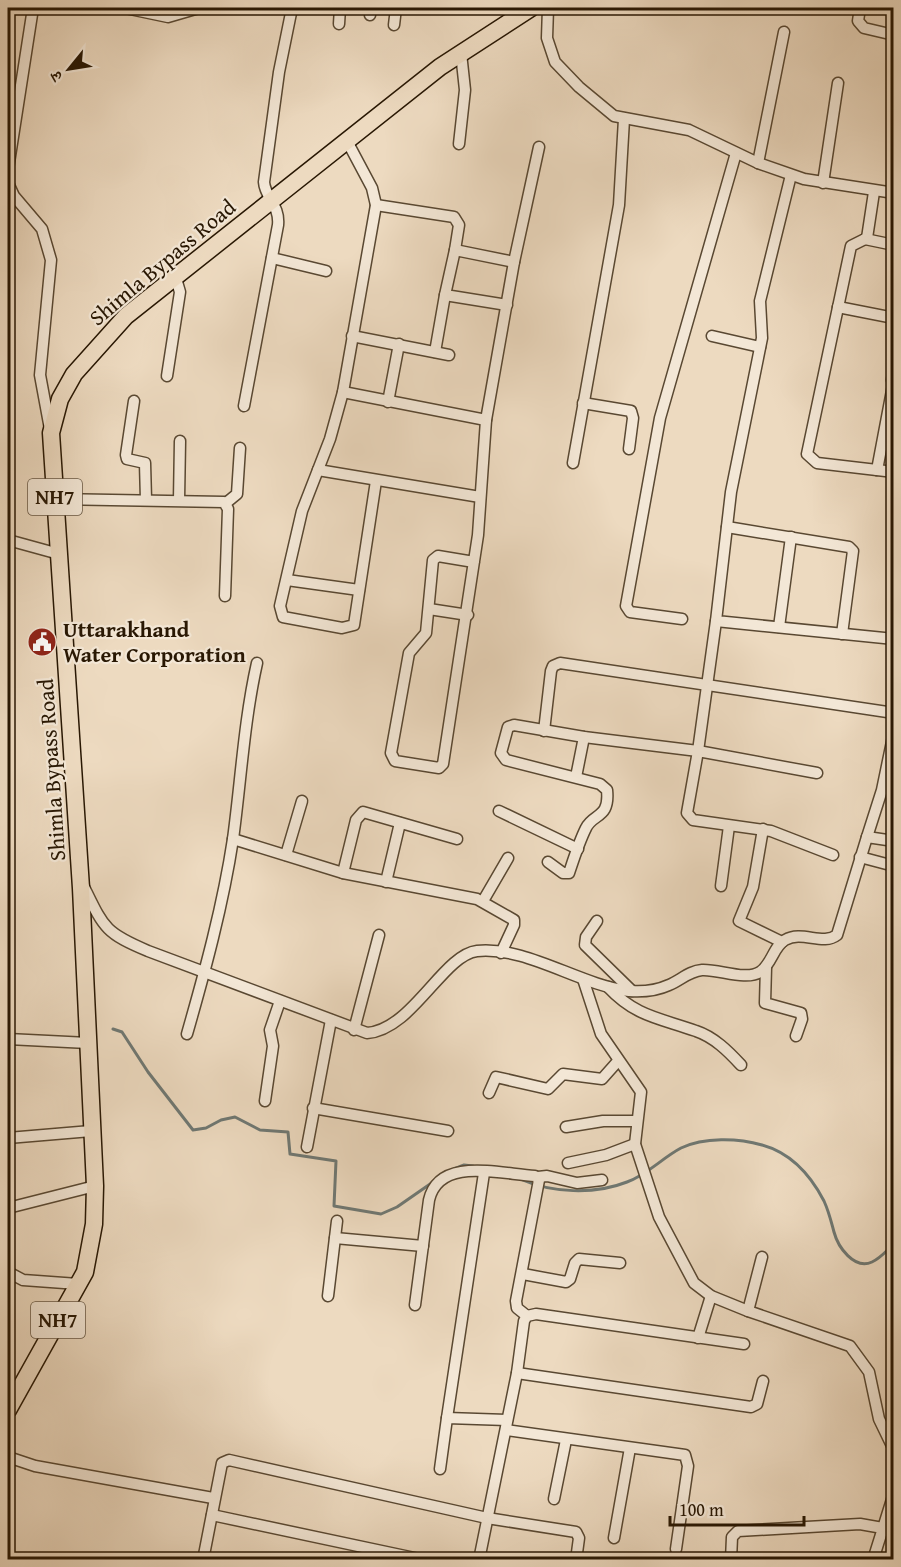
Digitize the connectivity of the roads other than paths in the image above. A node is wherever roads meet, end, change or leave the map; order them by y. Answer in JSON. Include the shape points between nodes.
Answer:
{"nodes":[{"id":1,"x":33,"y":8,"type":"edge"},
{"id":2,"x":125,"y":8,"type":"edge"},
{"id":3,"x":199,"y":8,"type":"edge"},
{"id":4,"x":292,"y":8,"type":"edge"},
{"id":5,"x":340,"y":8,"type":"edge"},
{"id":6,"x":396,"y":8,"type":"edge"},
{"id":7,"x":531,"y":8,"type":"edge"},
{"id":8,"x":548,"y":8,"type":"edge"},
{"id":9,"x":860,"y":8,"type":"edge"},
{"id":10,"x":339,"y":24,"type":"dead end"},
{"id":11,"x":394,"y":25,"type":"dead end"},
{"id":12,"x":784,"y":32,"type":"dead end"},
{"id":13,"x":894,"y":35,"type":"edge"},
{"id":14,"x":461,"y":53,"type":"junction"},
{"id":15,"x":838,"y":83,"type":"dead end"},
{"id":16,"x":624,"y":119,"type":"junction"},
{"id":17,"x":347,"y":141,"type":"junction"},
{"id":18,"x":459,"y":144,"type":"dead end"},
{"id":19,"x":538,"y":147,"type":"dead end"},
{"id":20,"x":736,"y":153,"type":"junction"},
{"id":21,"x":758,"y":163,"type":"junction"},
{"id":22,"x":8,"y":169,"type":"edge"},
{"id":23,"x":791,"y":175,"type":"junction"},
{"id":24,"x":8,"y":183,"type":"edge"},
{"id":25,"x":823,"y":183,"type":"junction"},
{"id":26,"x":874,"y":192,"type":"junction"},
{"id":27,"x":894,"y":193,"type":"edge"},
{"id":28,"x":11,"y":196,"type":"edge"},
{"id":29,"x":273,"y":200,"type":"junction"},
{"id":30,"x":376,"y":205,"type":"junction"},
{"id":31,"x":866,"y":239,"type":"junction"},
{"id":32,"x":894,"y":245,"type":"edge"},
{"id":33,"x":455,"y":250,"type":"junction"},
{"id":34,"x":272,"y":258,"type":"junction"},
{"id":35,"x":514,"y":262,"type":"junction"},
{"id":36,"x":326,"y":271,"type":"dead end"},
{"id":37,"x":176,"y":275,"type":"junction"},
{"id":38,"x":444,"y":295,"type":"junction"},
{"id":39,"x":507,"y":305,"type":"junction"},
{"id":40,"x":838,"y":307,"type":"junction"},
{"id":41,"x":894,"y":318,"type":"edge"},
{"id":42,"x":352,"y":336,"type":"junction"},
{"id":43,"x":712,"y":336,"type":"dead end"},
{"id":44,"x":399,"y":344,"type":"junction"},
{"id":45,"x":760,"y":347,"type":"junction"},
{"id":46,"x":435,"y":352,"type":"junction"},
{"id":47,"x":448,"y":355,"type":"dead end"},
{"id":48,"x":894,"y":366,"type":"edge"},
{"id":49,"x":167,"y":376,"type":"dead end"},
{"id":50,"x":893,"y":380,"type":"edge"},
{"id":51,"x":343,"y":392,"type":"junction"},
{"id":52,"x":134,"y":401,"type":"dead end"},
{"id":53,"x":388,"y":402,"type":"junction"},
{"id":54,"x":583,"y":403,"type":"junction"},
{"id":55,"x":244,"y":406,"type":"dead end"},
{"id":56,"x":486,"y":420,"type":"junction"},
{"id":57,"x":51,"y":433,"type":"junction"},
{"id":58,"x":180,"y":441,"type":"dead end"},
{"id":59,"x":888,"y":443,"type":"edge"},
{"id":60,"x":240,"y":448,"type":"dead end"},
{"id":61,"x":629,"y":449,"type":"dead end"},
{"id":62,"x":573,"y":462,"type":"dead end"},
{"id":63,"x":318,"y":470,"type":"junction"},
{"id":64,"x":877,"y":470,"type":"junction"},
{"id":65,"x":894,"y":472,"type":"edge"},
{"id":66,"x":376,"y":482,"type":"junction"},
{"id":67,"x":480,"y":497,"type":"junction"},
{"id":68,"x":55,"y":499,"type":"junction"},
{"id":69,"x":146,"y":500,"type":"junction"},
{"id":70,"x":179,"y":500,"type":"junction"},
{"id":71,"x":226,"y":503,"type":"junction"},
{"id":72,"x":727,"y":526,"type":"junction"},
{"id":73,"x":791,"y":537,"type":"junction"},
{"id":74,"x":8,"y":540,"type":"edge"},
{"id":75,"x":59,"y":554,"type":"junction"},
{"id":76,"x":474,"y":562,"type":"junction"},
{"id":77,"x":287,"y":580,"type":"junction"},
{"id":78,"x":359,"y":590,"type":"junction"},
{"id":79,"x":225,"y":596,"type":"dead end"},
{"id":80,"x":429,"y":609,"type":"junction"},
{"id":81,"x":468,"y":615,"type":"junction"},
{"id":82,"x":682,"y":620,"type":"dead end"},
{"id":83,"x":716,"y":621,"type":"junction"},
{"id":84,"x":779,"y":627,"type":"junction"},
{"id":85,"x":842,"y":633,"type":"junction"},
{"id":86,"x":894,"y":639,"type":"edge"},
{"id":87,"x":257,"y":663,"type":"dead end"},
{"id":88,"x":707,"y":686,"type":"junction"},
{"id":89,"x":894,"y":713,"type":"edge"},
{"id":90,"x":544,"y":731,"type":"junction"},
{"id":91,"x":894,"y":732,"type":"edge"},
{"id":92,"x":584,"y":737,"type":"junction"},
{"id":93,"x":698,"y":751,"type":"junction"},
{"id":94,"x":817,"y":773,"type":"dead end"},
{"id":95,"x":576,"y":777,"type":"junction"},
{"id":96,"x":302,"y":801,"type":"dead end"},
{"id":97,"x":499,"y":812,"type":"dead end"},
{"id":98,"x":400,"y":823,"type":"junction"},
{"id":99,"x":729,"y":826,"type":"junction"},
{"id":100,"x":763,"y":829,"type":"junction"},
{"id":101,"x":867,"y":837,"type":"junction"},
{"id":102,"x":232,"y":839,"type":"junction"},
{"id":103,"x":457,"y":839,"type":"dead end"},
{"id":104,"x":894,"y":842,"type":"edge"},
{"id":105,"x":578,"y":849,"type":"junction"},
{"id":106,"x":286,"y":855,"type":"junction"},
{"id":107,"x":833,"y":855,"type":"dead end"},
{"id":108,"x":860,"y":857,"type":"junction"},
{"id":109,"x":508,"y":858,"type":"dead end"},
{"id":110,"x":548,"y":862,"type":"dead end"},
{"id":111,"x":894,"y":866,"type":"edge"},
{"id":112,"x":343,"y":873,"type":"junction"},
{"id":113,"x":81,"y":880,"type":"junction"},
{"id":114,"x":386,"y":882,"type":"junction"},
{"id":115,"x":721,"y":886,"type":"dead end"},
{"id":116,"x":483,"y":901,"type":"junction"},
{"id":117,"x":597,"y":921,"type":"dead end"},
{"id":118,"x":379,"y":935,"type":"dead end"},
{"id":119,"x":782,"y":942,"type":"junction"},
{"id":120,"x":501,"y":953,"type":"junction"},
{"id":121,"x":766,"y":967,"type":"junction"},
{"id":122,"x":203,"y":972,"type":"junction"},
{"id":123,"x":583,"y":979,"type":"junction"},
{"id":124,"x":608,"y":987,"type":"junction"},
{"id":125,"x":632,"y":991,"type":"junction"},
{"id":126,"x":280,"y":1001,"type":"junction"},
{"id":127,"x":331,"y":1020,"type":"junction"},
{"id":128,"x":354,"y":1030,"type":"junction"},
{"id":129,"x":187,"y":1034,"type":"dead end"},
{"id":130,"x":796,"y":1036,"type":"dead end"},
{"id":131,"x":8,"y":1039,"type":"edge"},
{"id":132,"x":88,"y":1043,"type":"junction"},
{"id":133,"x":618,"y":1061,"type":"junction"},
{"id":134,"x":741,"y":1065,"type":"dead end"},
{"id":135,"x":489,"y":1093,"type":"dead end"},
{"id":136,"x":265,"y":1101,"type":"dead end"},
{"id":137,"x":313,"y":1108,"type":"junction"},
{"id":138,"x":637,"y":1121,"type":"junction"},
{"id":139,"x":566,"y":1127,"type":"dead end"},
{"id":140,"x":91,"y":1131,"type":"junction"},
{"id":141,"x":448,"y":1131,"type":"dead end"},
{"id":142,"x":8,"y":1138,"type":"edge"},
{"id":143,"x":307,"y":1147,"type":"dead end"},
{"id":144,"x":638,"y":1154,"type":"junction"},
{"id":145,"x":568,"y":1163,"type":"dead end"},
{"id":146,"x":484,"y":1173,"type":"junction"},
{"id":147,"x":538,"y":1178,"type":"junction"},
{"id":148,"x":602,"y":1180,"type":"dead end"},
{"id":149,"x":95,"y":1186,"type":"junction"},
{"id":150,"x":8,"y":1208,"type":"edge"},
{"id":151,"x":337,"y":1221,"type":"dead end"},
{"id":152,"x":335,"y":1238,"type":"junction"},
{"id":153,"x":423,"y":1246,"type":"junction"},
{"id":154,"x":762,"y":1257,"type":"dead end"},
{"id":155,"x":620,"y":1263,"type":"dead end"},
{"id":156,"x":8,"y":1272,"type":"edge"},
{"id":157,"x":523,"y":1274,"type":"junction"},
{"id":158,"x":78,"y":1284,"type":"junction"},
{"id":159,"x":328,"y":1296,"type":"dead end"},
{"id":160,"x":711,"y":1296,"type":"junction"},
{"id":161,"x":415,"y":1305,"type":"dead end"},
{"id":162,"x":748,"y":1311,"type":"junction"},
{"id":163,"x":527,"y":1316,"type":"junction"},
{"id":164,"x":699,"y":1338,"type":"junction"},
{"id":165,"x":744,"y":1344,"type":"dead end"},
{"id":166,"x":517,"y":1373,"type":"junction"},
{"id":167,"x":763,"y":1381,"type":"dead end"},
{"id":168,"x":8,"y":1410,"type":"edge"},
{"id":169,"x":447,"y":1418,"type":"junction"},
{"id":170,"x":507,"y":1425,"type":"junction"},
{"id":171,"x":566,"y":1440,"type":"junction"},
{"id":172,"x":630,"y":1448,"type":"junction"},
{"id":173,"x":894,"y":1450,"type":"edge"},
{"id":174,"x":8,"y":1457,"type":"edge"},
{"id":175,"x":440,"y":1469,"type":"dead end"},
{"id":176,"x":894,"y":1493,"type":"edge"},
{"id":177,"x":213,"y":1498,"type":"junction"},
{"id":178,"x":554,"y":1499,"type":"dead end"},
{"id":179,"x":212,"y":1515,"type":"junction"},
{"id":180,"x":487,"y":1518,"type":"junction"},
{"id":181,"x":889,"y":1528,"type":"edge"},
{"id":182,"x":614,"y":1538,"type":"dead end"},
{"id":183,"x":676,"y":1549,"type":"dead end"},
{"id":184,"x":579,"y":1559,"type":"edge"},
{"id":185,"x":203,"y":1560,"type":"edge"},
{"id":186,"x":424,"y":1560,"type":"edge"},
{"id":187,"x":479,"y":1560,"type":"edge"},
{"id":188,"x":731,"y":1560,"type":"edge"},
{"id":189,"x":873,"y":1560,"type":"edge"}],
"edges":[{"from":1,"to":22,"type":"street"},
{"from":2,"to":3,"type":"street","via":[[168,17]]},
{"from":4,"to":29,"type":"street","via":[[264,182]]},
{"from":5,"to":10,"type":"street"},
{"from":6,"to":11,"type":"street"},
{"from":7,"to":14,"type":"highway","name":"Shimla Bypass Road","number":"NH7"},
{"from":8,"to":16,"type":"street","via":[[547,38],[555,62],[603,109]]},
{"from":9,"to":13,"type":"street","via":[[858,21],[864,28]]},
{"from":12,"to":21,"type":"street"},
{"from":14,"to":17,"type":"highway","name":"Shimla Bypass Road","number":"NH7"},
{"from":14,"to":18,"type":"street","via":[[465,90]]},
{"from":15,"to":25,"type":"street"},
{"from":16,"to":20,"type":"street","via":[[675,126]]},
{"from":16,"to":54,"type":"street","via":[[619,205]]},
{"from":17,"to":29,"type":"highway","name":"Shimla Bypass Road","number":"NH7"},
{"from":17,"to":30,"type":"street","via":[[372,188]]},
{"from":19,"to":35,"type":"street"},
{"from":20,"to":21,"type":"street"},
{"from":20,"to":82,"type":"street","via":[[660,418],[626,606],[630,612]]},
{"from":21,"to":23,"type":"street"},
{"from":23,"to":25,"type":"street"},
{"from":23,"to":45,"type":"street","via":[[760,301]]},
{"from":24,"to":28,"type":"street"},
{"from":25,"to":26,"type":"street"},
{"from":26,"to":27,"type":"street"},
{"from":26,"to":31,"type":"street"},
{"from":28,"to":57,"type":"street","via":[[42,229],[51,260],[40,375]]},
{"from":29,"to":34,"type":"street","via":[[278,219]]},
{"from":29,"to":37,"type":"highway","name":"Shimla Bypass Road","number":"NH7"},
{"from":30,"to":33,"type":"street","via":[[454,217],[459,225]]},
{"from":30,"to":42,"type":"street"},
{"from":31,"to":32,"type":"street"},
{"from":31,"to":40,"type":"street","via":[[851,246]]},
{"from":33,"to":35,"type":"street"},
{"from":33,"to":38,"type":"street"},
{"from":34,"to":36,"type":"street"},
{"from":34,"to":55,"type":"street"},
{"from":35,"to":39,"type":"street"},
{"from":37,"to":49,"type":"street","via":[[180,292]]},
{"from":37,"to":57,"type":"highway","name":"Shimla Bypass Road","number":"NH7","via":[[126,316],[74,374],[60,399]]},
{"from":38,"to":39,"type":"street"},
{"from":38,"to":46,"type":"street"},
{"from":39,"to":56,"type":"street"},
{"from":40,"to":41,"type":"street"},
{"from":40,"to":64,"type":"street","via":[[807,454],[817,463]]},
{"from":42,"to":44,"type":"street"},
{"from":42,"to":51,"type":"street"},
{"from":43,"to":45,"type":"street"},
{"from":44,"to":46,"type":"street"},
{"from":44,"to":53,"type":"street"},
{"from":45,"to":72,"type":"street"},
{"from":46,"to":47,"type":"street"},
{"from":48,"to":50,"type":"street"},
{"from":50,"to":59,"type":"street"},
{"from":51,"to":53,"type":"street"},
{"from":51,"to":63,"type":"street"},
{"from":52,"to":69,"type":"street","via":[[126,455],[127,459],[145,463]]},
{"from":53,"to":56,"type":"street"},
{"from":54,"to":61,"type":"street","via":[[631,411]]},
{"from":54,"to":62,"type":"street"},
{"from":56,"to":67,"type":"street"},
{"from":57,"to":68,"type":"highway","name":"Shimla Bypass Road","number":"NH7"},
{"from":58,"to":70,"type":"street"},
{"from":59,"to":64,"type":"street"},
{"from":60,"to":71,"type":"street","via":[[237,494]]},
{"from":63,"to":66,"type":"street"},
{"from":63,"to":77,"type":"street","via":[[302,511]]},
{"from":64,"to":65,"type":"street"},
{"from":66,"to":67,"type":"street"},
{"from":66,"to":78,"type":"street"},
{"from":67,"to":76,"type":"street"},
{"from":68,"to":69,"type":"street"},
{"from":68,"to":75,"type":"highway","name":"Shimla Bypass Road","number":"NH7"},
{"from":69,"to":70,"type":"street"},
{"from":70,"to":71,"type":"street"},
{"from":71,"to":79,"type":"street"},
{"from":72,"to":73,"type":"street"},
{"from":72,"to":83,"type":"street"},
{"from":73,"to":84,"type":"street"},
{"from":73,"to":85,"type":"street","via":[[842,545],[854,551]]},
{"from":74,"to":75,"type":"street"},
{"from":75,"to":113,"type":"highway","name":"Shimla Bypass Road","number":"NH7"},
{"from":76,"to":80,"type":"street","via":[[434,558]]},
{"from":76,"to":81,"type":"street"},
{"from":77,"to":78,"type":"street"},
{"from":77,"to":78,"type":"street","via":[[280,606],[283,617],[342,628],[354,625]]},
{"from":80,"to":81,"type":"street"},
{"from":80,"to":81,"type":"street","via":[[426,633],[409,653],[391,753],[400,762],[439,768],[443,765]]},
{"from":83,"to":84,"type":"street"},
{"from":83,"to":88,"type":"street"},
{"from":84,"to":85,"type":"street"},
{"from":85,"to":86,"type":"street"},
{"from":87,"to":102,"type":"street","via":[[242,744]]},
{"from":88,"to":89,"type":"street"},
{"from":88,"to":90,"type":"street","via":[[557,664],[550,671]]},
{"from":88,"to":93,"type":"street"},
{"from":90,"to":92,"type":"street"},
{"from":90,"to":95,"type":"street","via":[[510,726],[501,753],[504,758]]},
{"from":91,"to":101,"type":"street"},
{"from":92,"to":93,"type":"street"},
{"from":92,"to":95,"type":"street"},
{"from":93,"to":94,"type":"street"},
{"from":93,"to":99,"type":"street","via":[[687,815],[693,820]]},
{"from":95,"to":105,"type":"street","via":[[604,786],[607,798],[602,814],[586,826]]},
{"from":96,"to":106,"type":"street"},
{"from":97,"to":105,"type":"street"},
{"from":98,"to":103,"type":"street"},
{"from":98,"to":112,"type":"street","via":[[365,812],[359,814]]},
{"from":98,"to":114,"type":"street"},
{"from":99,"to":100,"type":"street"},
{"from":99,"to":115,"type":"street"},
{"from":100,"to":107,"type":"street"},
{"from":100,"to":119,"type":"street","via":[[753,886],[739,921]]},
{"from":101,"to":104,"type":"street"},
{"from":101,"to":108,"type":"street"},
{"from":102,"to":106,"type":"street"},
{"from":102,"to":122,"type":"street"},
{"from":105,"to":110,"type":"street","via":[[567,874]]},
{"from":106,"to":112,"type":"street"},
{"from":108,"to":111,"type":"street"},
{"from":108,"to":119,"type":"street","via":[[837,935],[830,939],[794,936]]},
{"from":109,"to":116,"type":"street"},
{"from":112,"to":114,"type":"street"},
{"from":113,"to":122,"type":"street","via":[[103,926],[112,935]]},
{"from":113,"to":132,"type":"highway","name":"Shimla Bypass Road","number":"NH7"},
{"from":114,"to":116,"type":"street"},
{"from":116,"to":120,"type":"street","via":[[514,920]]},
{"from":117,"to":125,"type":"street","via":[[585,945]]},
{"from":118,"to":128,"type":"street"},
{"from":119,"to":121,"type":"street"},
{"from":120,"to":123,"type":"street"},
{"from":120,"to":128,"type":"street","via":[[476,951],[458,958],[421,999],[383,1029],[367,1033]]},
{"from":121,"to":125,"type":"street","via":[[751,975],[699,970],[668,986]]},
{"from":121,"to":130,"type":"street","via":[[765,1002],[801,1013]]},
{"from":122,"to":126,"type":"street"},
{"from":122,"to":129,"type":"street"},
{"from":123,"to":124,"type":"street"},
{"from":123,"to":133,"type":"street","via":[[596,1026]]},
{"from":124,"to":125,"type":"street"},
{"from":124,"to":134,"type":"street","via":[[630,1008],[697,1031],[718,1043]]},
{"from":126,"to":127,"type":"street"},
{"from":126,"to":136,"type":"street","via":[[270,1030],[273,1046]]},
{"from":127,"to":128,"type":"street"},
{"from":127,"to":137,"type":"street"},
{"from":131,"to":132,"type":"street"},
{"from":132,"to":140,"type":"highway","name":"Shimla Bypass Road","number":"NH7"},
{"from":133,"to":135,"type":"street","via":[[602,1079],[563,1074],[548,1089],[496,1077]]},
{"from":133,"to":138,"type":"street","via":[[641,1092]]},
{"from":137,"to":141,"type":"street"},
{"from":137,"to":143,"type":"street"},
{"from":138,"to":139,"type":"street","via":[[603,1120]]},
{"from":138,"to":144,"type":"street"},
{"from":140,"to":142,"type":"street"},
{"from":140,"to":149,"type":"highway","name":"Shimla Bypass Road","number":"NH7"},
{"from":144,"to":145,"type":"street","via":[[606,1155]]},
{"from":144,"to":160,"type":"street","via":[[659,1217],[676,1251],[694,1283]]},
{"from":146,"to":147,"type":"street"},
{"from":146,"to":153,"type":"street","via":[[456,1171],[434,1185]]},
{"from":146,"to":169,"type":"street"},
{"from":147,"to":148,"type":"street","via":[[547,1176],[577,1183]]},
{"from":147,"to":157,"type":"street"},
{"from":149,"to":150,"type":"street"},
{"from":149,"to":158,"type":"highway","name":"Shimla Bypass Road","number":"NH7","via":[[85,1272]]},
{"from":151,"to":152,"type":"street"},
{"from":152,"to":153,"type":"street"},
{"from":152,"to":159,"type":"street"},
{"from":153,"to":161,"type":"street"},
{"from":154,"to":162,"type":"street"},
{"from":155,"to":157,"type":"street","via":[[579,1259],[566,1282]]},
{"from":156,"to":158,"type":"street","via":[[23,1280]]},
{"from":157,"to":163,"type":"street","via":[[516,1304]]},
{"from":158,"to":168,"type":"highway","name":"Shimla Bypass Road","number":"NH7"},
{"from":160,"to":162,"type":"street"},
{"from":160,"to":164,"type":"street"},
{"from":162,"to":173,"type":"street","via":[[850,1346],[869,1372],[879,1419]]},
{"from":163,"to":164,"type":"street","via":[[536,1314]]},
{"from":163,"to":166,"type":"street"},
{"from":164,"to":165,"type":"street"},
{"from":166,"to":167,"type":"street","via":[[751,1407],[757,1404]]},
{"from":166,"to":170,"type":"street"},
{"from":169,"to":170,"type":"street"},
{"from":169,"to":175,"type":"street"},
{"from":170,"to":171,"type":"street"},
{"from":170,"to":180,"type":"street"},
{"from":171,"to":172,"type":"street"},
{"from":171,"to":178,"type":"street"},
{"from":172,"to":182,"type":"street"},
{"from":172,"to":183,"type":"street","via":[[688,1458]]},
{"from":174,"to":177,"type":"street","via":[[35,1466]]},
{"from":176,"to":181,"type":"street"},
{"from":177,"to":179,"type":"street"},
{"from":177,"to":180,"type":"street","via":[[222,1463],[229,1460]]},
{"from":179,"to":185,"type":"street"},
{"from":179,"to":186,"type":"street"},
{"from":180,"to":184,"type":"street","via":[[576,1532]]},
{"from":180,"to":187,"type":"street"},
{"from":181,"to":188,"type":"street","via":[[824,1525],[738,1531],[732,1537]]},
{"from":181,"to":189,"type":"street"}]}
